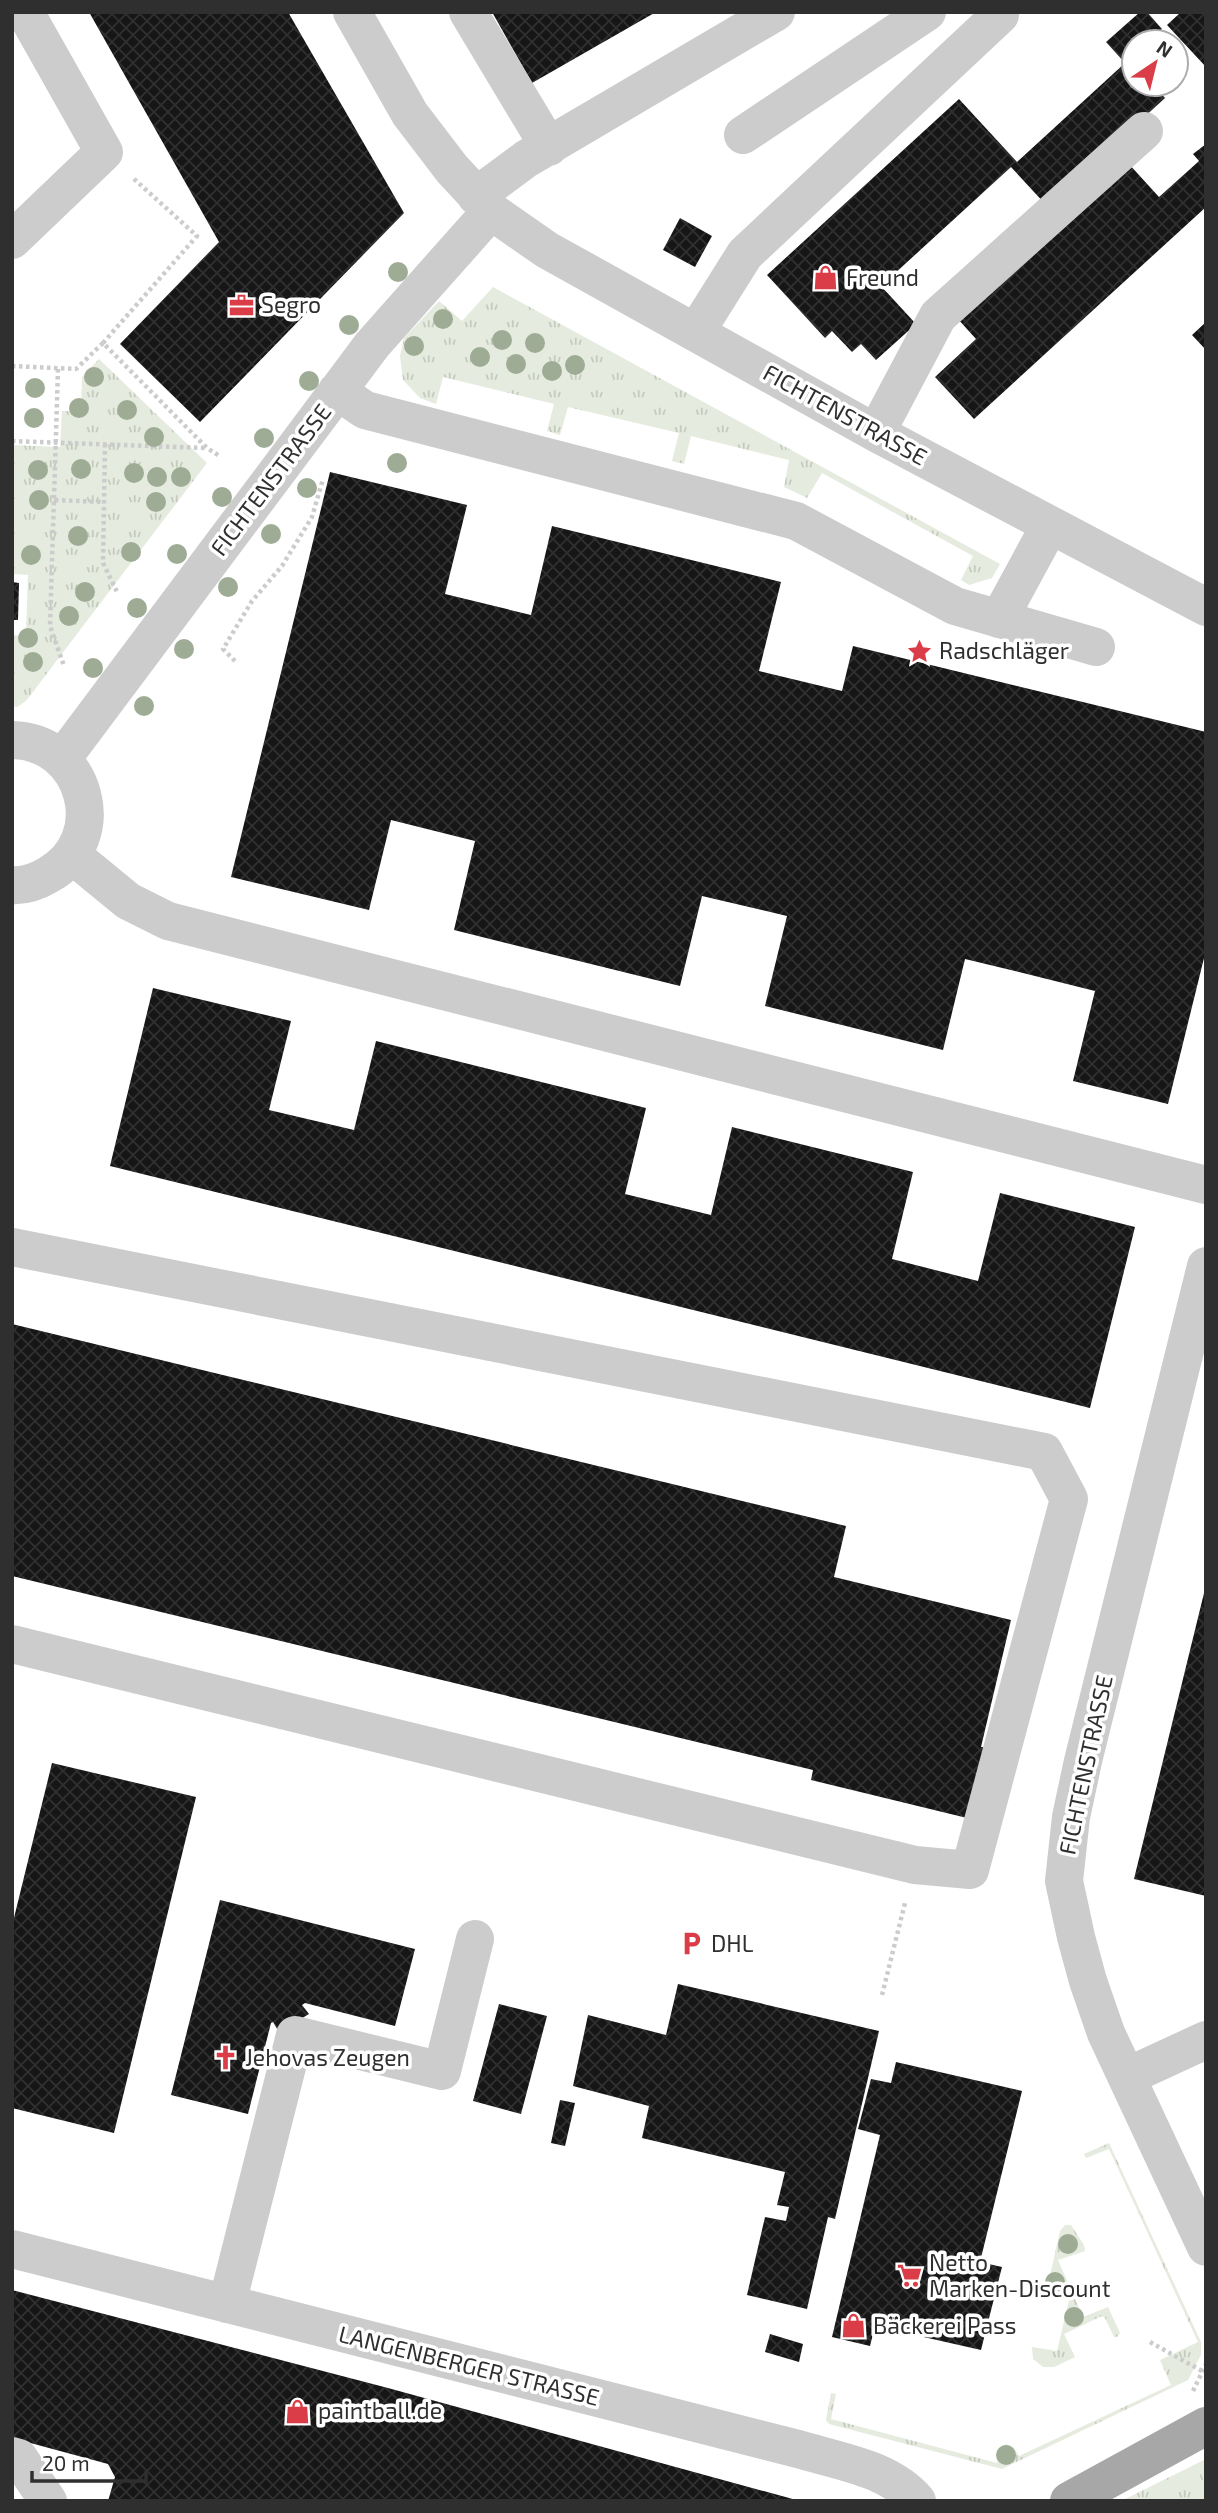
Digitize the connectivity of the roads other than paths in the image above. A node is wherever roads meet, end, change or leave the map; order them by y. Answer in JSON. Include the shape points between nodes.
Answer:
{"nodes":[{"id":1,"x":25,"y":12,"type":"edge"},
{"id":2,"x":352,"y":12,"type":"edge"},
{"id":3,"x":468,"y":12,"type":"edge"},
{"id":4,"x":776,"y":12,"type":"edge"},
{"id":5,"x":927,"y":12,"type":"edge"},
{"id":6,"x":996,"y":12,"type":"edge"},
{"id":7,"x":1144,"y":131,"type":"dead end"},
{"id":8,"x":743,"y":135,"type":"dead end"},
{"id":9,"x":549,"y":147,"type":"junction"},
{"id":10,"x":484,"y":204,"type":"junction"},
{"id":11,"x":12,"y":240,"type":"edge"},
{"id":12,"x":696,"y":332,"type":"junction"},
{"id":13,"x":337,"y":391,"type":"junction"},
{"id":14,"x":876,"y":433,"type":"junction"},
{"id":15,"x":1050,"y":525,"type":"junction"},
{"id":16,"x":1206,"y":607,"type":"edge"},
{"id":17,"x":999,"y":618,"type":"junction"},
{"id":18,"x":1096,"y":647,"type":"dead end"},
{"id":19,"x":12,"y":740,"type":"edge"},
{"id":20,"x":62,"y":759,"type":"junction"},
{"id":21,"x":72,"y":855,"type":"junction"},
{"id":22,"x":12,"y":885,"type":"edge"},
{"id":23,"x":1206,"y":1185,"type":"edge"},
{"id":24,"x":12,"y":1247,"type":"edge"},
{"id":25,"x":1206,"y":1266,"type":"edge"},
{"id":26,"x":12,"y":1644,"type":"edge"},
{"id":27,"x":475,"y":1939,"type":"dead end"},
{"id":28,"x":1206,"y":2040,"type":"edge"},
{"id":29,"x":1128,"y":2076,"type":"junction"},
{"id":30,"x":1206,"y":2247,"type":"edge"},
{"id":31,"x":12,"y":2249,"type":"edge"},
{"id":32,"x":227,"y":2304,"type":"junction"},
{"id":33,"x":1206,"y":2426,"type":"edge"},
{"id":34,"x":12,"y":2456,"type":"edge"},
{"id":35,"x":48,"y":2501,"type":"edge"},
{"id":36,"x":917,"y":2501,"type":"edge"},
{"id":37,"x":1069,"y":2501,"type":"edge"}],
"edges":[{"from":1,"to":11,"type":"street","via":[[104,152]]},
{"from":2,"to":10,"type":"street","name":"FICHTENSTRASSE","via":[[410,114]]},
{"from":3,"to":9,"type":"street"},
{"from":4,"to":9,"type":"street"},
{"from":5,"to":8,"type":"street"},
{"from":6,"to":12,"type":"street","via":[[1000,15],[745,254]]},
{"from":7,"to":14,"type":"street","via":[[938,316]]},
{"from":9,"to":10,"type":"street","via":[[526,159]]},
{"from":10,"to":12,"type":"street","name":"FICHTENSTRASSE","via":[[547,250]]},
{"from":10,"to":13,"type":"street","name":"FICHTENSTRASSE"},
{"from":12,"to":14,"type":"street","name":"FICHTENSTRASSE"},
{"from":13,"to":17,"type":"street","via":[[365,410],[796,522],[955,606]]},
{"from":13,"to":20,"type":"street","name":"FICHTENSTRASSE"},
{"from":14,"to":15,"type":"street","name":"FICHTENSTRASSE"},
{"from":15,"to":16,"type":"street","name":"FICHTENSTRASSE"},
{"from":15,"to":17,"type":"street"},
{"from":17,"to":18,"type":"street"},
{"from":19,"to":20,"type":"street","via":[[45,747]]},
{"from":20,"to":21,"type":"street","via":[[76,775],[86,816]]},
{"from":21,"to":22,"type":"street","via":[[39,880]]},
{"from":21,"to":23,"type":"street","via":[[128,901],[168,921]]},
{"from":24,"to":26,"type":"street","via":[[1044,1452],[1069,1499],[970,1870],[901,1862]]},
{"from":25,"to":29,"type":"street","name":"FICHTENSTRASSE","via":[[1081,1772],[1064,1881],[1088,1981],[1106,2033]]},
{"from":27,"to":32,"type":"street","via":[[442,2071],[295,2035]]},
{"from":28,"to":29,"type":"street"},
{"from":29,"to":30,"type":"street","name":"FICHTENSTRASSE"},
{"from":31,"to":32,"type":"street","name":"LANGENBERGER STRASSE"},
{"from":32,"to":36,"type":"street","name":"LANGENBERGER STRASSE","via":[[798,2449],[878,2474],[909,2491]]},
{"from":33,"to":37,"type":"main road"},
{"from":34,"to":35,"type":"street","via":[[19,2458]]}]}
